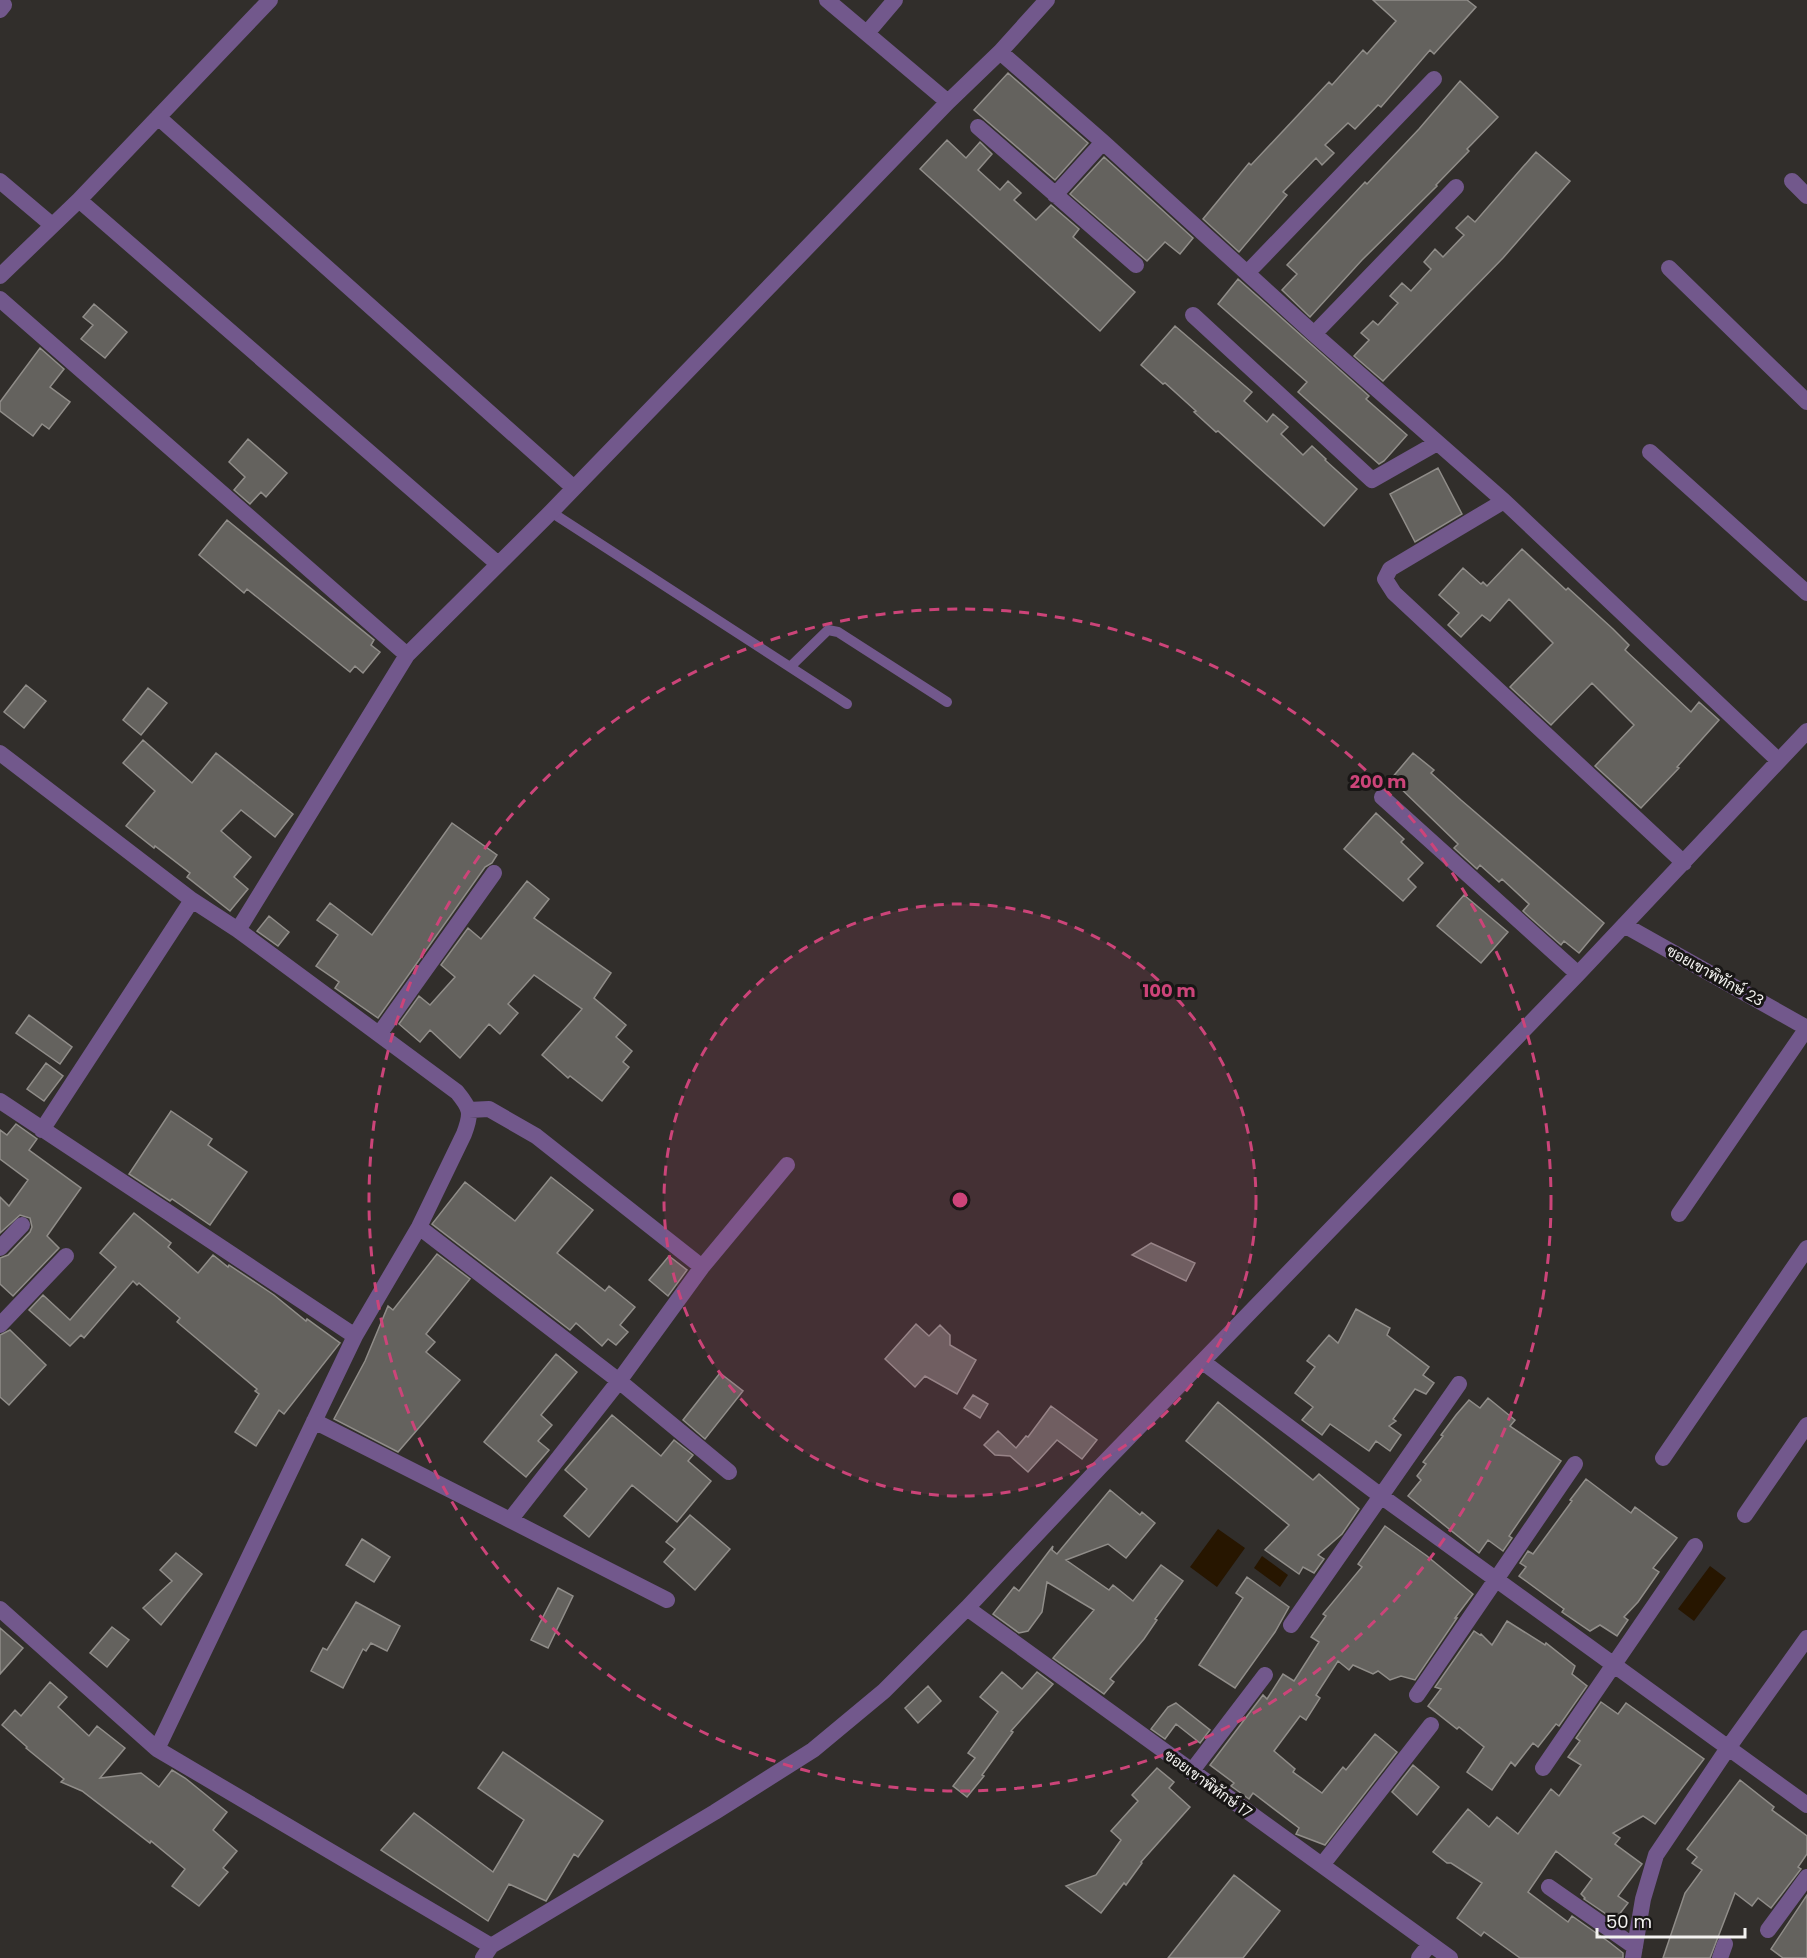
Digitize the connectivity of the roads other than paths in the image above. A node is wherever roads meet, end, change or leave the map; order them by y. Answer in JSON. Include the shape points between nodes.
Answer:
{"nodes":[{"id":1,"x":270,"y":0,"type":"edge"},
{"id":2,"x":827,"y":0,"type":"edge"},
{"id":3,"x":895,"y":0,"type":"edge"},
{"id":4,"x":1047,"y":0,"type":"edge"},
{"id":5,"x":867,"y":33,"type":"junction"},
{"id":6,"x":1000,"y":52,"type":"junction"},
{"id":7,"x":1434,"y":79,"type":"dead end"},
{"id":8,"x":948,"y":102,"type":"junction"},
{"id":9,"x":158,"y":117,"type":"junction"},
{"id":10,"x":978,"y":127,"type":"dead end"},
{"id":11,"x":1103,"y":142,"type":"junction"},
{"id":12,"x":0,"y":181,"type":"edge"},
{"id":13,"x":1792,"y":181,"type":"dead end"},
{"id":14,"x":1455,"y":187,"type":"dead end"},
{"id":15,"x":1055,"y":195,"type":"junction"},
{"id":16,"x":1807,"y":196,"type":"edge"},
{"id":17,"x":78,"y":200,"type":"junction"},
{"id":18,"x":52,"y":225,"type":"junction"},
{"id":19,"x":1136,"y":265,"type":"dead end"},
{"id":20,"x":1669,"y":268,"type":"dead end"},
{"id":21,"x":1248,"y":272,"type":"junction"},
{"id":22,"x":0,"y":276,"type":"edge"},
{"id":23,"x":0,"y":299,"type":"edge"},
{"id":24,"x":1193,"y":315,"type":"dead end"},
{"id":25,"x":1314,"y":334,"type":"junction"},
{"id":26,"x":1807,"y":402,"type":"edge"},
{"id":27,"x":1437,"y":443,"type":"junction"},
{"id":28,"x":1650,"y":452,"type":"dead end"},
{"id":29,"x":574,"y":488,"type":"junction"},
{"id":30,"x":1504,"y":501,"type":"junction"},
{"id":31,"x":551,"y":512,"type":"junction"},
{"id":32,"x":498,"y":564,"type":"junction"},
{"id":33,"x":1807,"y":593,"type":"edge"},
{"id":34,"x":407,"y":655,"type":"junction"},
{"id":35,"x":790,"y":667,"type":"junction"},
{"id":36,"x":947,"y":702,"type":"dead end"},
{"id":37,"x":847,"y":704,"type":"dead end"},
{"id":38,"x":1807,"y":731,"type":"edge"},
{"id":39,"x":0,"y":753,"type":"edge"},
{"id":40,"x":1778,"y":760,"type":"junction"},
{"id":41,"x":1382,"y":797,"type":"dead end"},
{"id":42,"x":1684,"y":863,"type":"junction"},
{"id":43,"x":494,"y":873,"type":"dead end"},
{"id":44,"x":192,"y":900,"type":"junction"},
{"id":45,"x":1624,"y":925,"type":"junction"},
{"id":46,"x":238,"y":930,"type":"junction"},
{"id":47,"x":1578,"y":974,"type":"junction"},
{"id":48,"x":1807,"y":1028,"type":"edge"},
{"id":49,"x":380,"y":1033,"type":"junction"},
{"id":50,"x":0,"y":1101,"type":"edge"},
{"id":51,"x":469,"y":1110,"type":"junction"},
{"id":52,"x":42,"y":1130,"type":"junction"},
{"id":53,"x":787,"y":1165,"type":"dead end"},
{"id":54,"x":1678,"y":1214,"type":"dead end"},
{"id":55,"x":22,"y":1225,"type":"dead end"},
{"id":56,"x":419,"y":1227,"type":"junction"},
{"id":57,"x":0,"y":1248,"type":"edge"},
{"id":58,"x":1807,"y":1248,"type":"edge"},
{"id":59,"x":66,"y":1256,"type":"dead end"},
{"id":60,"x":702,"y":1267,"type":"junction"},
{"id":61,"x":0,"y":1325,"type":"edge"},
{"id":62,"x":355,"y":1336,"type":"junction"},
{"id":63,"x":1203,"y":1362,"type":"junction"},
{"id":64,"x":619,"y":1381,"type":"junction"},
{"id":65,"x":1459,"y":1384,"type":"dead end"},
{"id":66,"x":314,"y":1421,"type":"junction"},
{"id":67,"x":1807,"y":1425,"type":"edge"},
{"id":68,"x":1663,"y":1458,"type":"dead end"},
{"id":69,"x":1575,"y":1464,"type":"dead end"},
{"id":70,"x":729,"y":1472,"type":"dead end"},
{"id":71,"x":1381,"y":1496,"type":"junction"},
{"id":72,"x":1746,"y":1515,"type":"dead end"},
{"id":73,"x":510,"y":1520,"type":"junction"},
{"id":74,"x":1695,"y":1546,"type":"dead end"},
{"id":75,"x":1496,"y":1580,"type":"junction"},
{"id":76,"x":667,"y":1600,"type":"dead end"},
{"id":77,"x":967,"y":1608,"type":"junction"},
{"id":78,"x":0,"y":1609,"type":"edge"},
{"id":79,"x":1291,"y":1625,"type":"dead end"},
{"id":80,"x":1807,"y":1638,"type":"edge"},
{"id":81,"x":1613,"y":1664,"type":"junction"},
{"id":82,"x":1265,"y":1675,"type":"dead end"},
{"id":83,"x":1417,"y":1695,"type":"dead end"},
{"id":84,"x":1431,"y":1725,"type":"dead end"},
{"id":85,"x":1728,"y":1748,"type":"junction"},
{"id":86,"x":157,"y":1749,"type":"junction"},
{"id":87,"x":1543,"y":1768,"type":"dead end"},
{"id":88,"x":1191,"y":1772,"type":"junction"},
{"id":89,"x":1807,"y":1805,"type":"edge"},
{"id":90,"x":1322,"y":1865,"type":"junction"},
{"id":91,"x":1807,"y":1877,"type":"edge"},
{"id":92,"x":1549,"y":1887,"type":"dead end"},
{"id":93,"x":1768,"y":1930,"type":"dead end"},
{"id":94,"x":1430,"y":1944,"type":"junction"},
{"id":95,"x":487,"y":1952,"type":"edge"},
{"id":96,"x":1634,"y":1952,"type":"edge"},
{"id":97,"x":1419,"y":1958,"type":"edge"},
{"id":98,"x":1450,"y":1958,"type":"edge"}],
"edges":[{"from":1,"to":9,"type":"street"},
{"from":2,"to":5,"type":"street"},
{"from":3,"to":5,"type":"street"},
{"from":4,"to":6,"type":"street"},
{"from":5,"to":8,"type":"street"},
{"from":6,"to":8,"type":"street"},
{"from":6,"to":11,"type":"street"},
{"from":7,"to":21,"type":"street"},
{"from":8,"to":29,"type":"street"},
{"from":9,"to":17,"type":"street"},
{"from":9,"to":29,"type":"street"},
{"from":10,"to":15,"type":"street"},
{"from":11,"to":15,"type":"street"},
{"from":11,"to":21,"type":"street"},
{"from":12,"to":18,"type":"street"},
{"from":13,"to":16,"type":"street"},
{"from":14,"to":25,"type":"street"},
{"from":15,"to":19,"type":"street"},
{"from":17,"to":18,"type":"street"},
{"from":17,"to":32,"type":"street"},
{"from":18,"to":22,"type":"street"},
{"from":20,"to":26,"type":"street"},
{"from":21,"to":25,"type":"street"},
{"from":23,"to":34,"type":"street"},
{"from":24,"to":27,"type":"street","via":[[1372,480]]},
{"from":25,"to":27,"type":"street"},
{"from":27,"to":30,"type":"street"},
{"from":28,"to":33,"type":"street"},
{"from":29,"to":31,"type":"street"},
{"from":30,"to":40,"type":"street"},
{"from":30,"to":42,"type":"street","via":[[1390,569],[1385,579],[1387,585]]},
{"from":31,"to":32,"type":"street"},
{"from":31,"to":35,"type":"lane"},
{"from":32,"to":34,"type":"street"},
{"from":34,"to":46,"type":"street"},
{"from":35,"to":36,"type":"lane","via":[[828,630],[838,632]]},
{"from":35,"to":37,"type":"lane"},
{"from":38,"to":40,"type":"street"},
{"from":39,"to":44,"type":"street"},
{"from":40,"to":42,"type":"street"},
{"from":41,"to":47,"type":"street"},
{"from":42,"to":45,"type":"street"},
{"from":43,"to":49,"type":"street"},
{"from":44,"to":46,"type":"street"},
{"from":44,"to":52,"type":"street"},
{"from":45,"to":47,"type":"street"},
{"from":45,"to":48,"type":"street","name":"ซอยเขาพิทักษ์ 23"},
{"from":46,"to":49,"type":"street"},
{"from":47,"to":63,"type":"street"},
{"from":48,"to":54,"type":"street"},
{"from":49,"to":51,"type":"street","via":[[457,1092]]},
{"from":50,"to":52,"type":"street"},
{"from":51,"to":56,"type":"street","via":[[464,1134]]},
{"from":51,"to":60,"type":"street","via":[[489,1109],[536,1136]]},
{"from":52,"to":62,"type":"street"},
{"from":53,"to":60,"type":"street"},
{"from":55,"to":57,"type":"street"},
{"from":56,"to":62,"type":"street"},
{"from":56,"to":64,"type":"street"},
{"from":58,"to":68,"type":"street"},
{"from":59,"to":61,"type":"street"},
{"from":60,"to":64,"type":"street"},
{"from":62,"to":66,"type":"street"},
{"from":63,"to":71,"type":"street"},
{"from":63,"to":77,"type":"street"},
{"from":64,"to":70,"type":"street"},
{"from":64,"to":73,"type":"street"},
{"from":65,"to":71,"type":"street"},
{"from":66,"to":73,"type":"street"},
{"from":66,"to":86,"type":"street"},
{"from":67,"to":72,"type":"street"},
{"from":69,"to":75,"type":"street"},
{"from":71,"to":75,"type":"street"},
{"from":71,"to":79,"type":"street"},
{"from":73,"to":76,"type":"street"},
{"from":74,"to":81,"type":"street"},
{"from":75,"to":81,"type":"street"},
{"from":75,"to":83,"type":"street"},
{"from":77,"to":88,"type":"street","name":"ซอยเขาพิทักษ์ 17"},
{"from":77,"to":95,"type":"street","via":[[884,1691],[813,1750]]},
{"from":78,"to":86,"type":"street"},
{"from":80,"to":85,"type":"street"},
{"from":81,"to":85,"type":"street"},
{"from":81,"to":87,"type":"street"},
{"from":82,"to":88,"type":"street"},
{"from":84,"to":90,"type":"street"},
{"from":85,"to":89,"type":"street"},
{"from":85,"to":96,"type":"street","via":[[1656,1855]]},
{"from":86,"to":95,"type":"street"},
{"from":88,"to":90,"type":"street","name":"ซอยเขาพิทักษ์ 17"},
{"from":90,"to":94,"type":"street","name":"ซอยเขาพิทักษ์ 17"},
{"from":91,"to":93,"type":"street"},
{"from":92,"to":96,"type":"street"},
{"from":94,"to":97,"type":"street"},
{"from":94,"to":98,"type":"street","name":"ซอยเขาพิทักษ์ 17"}]}
